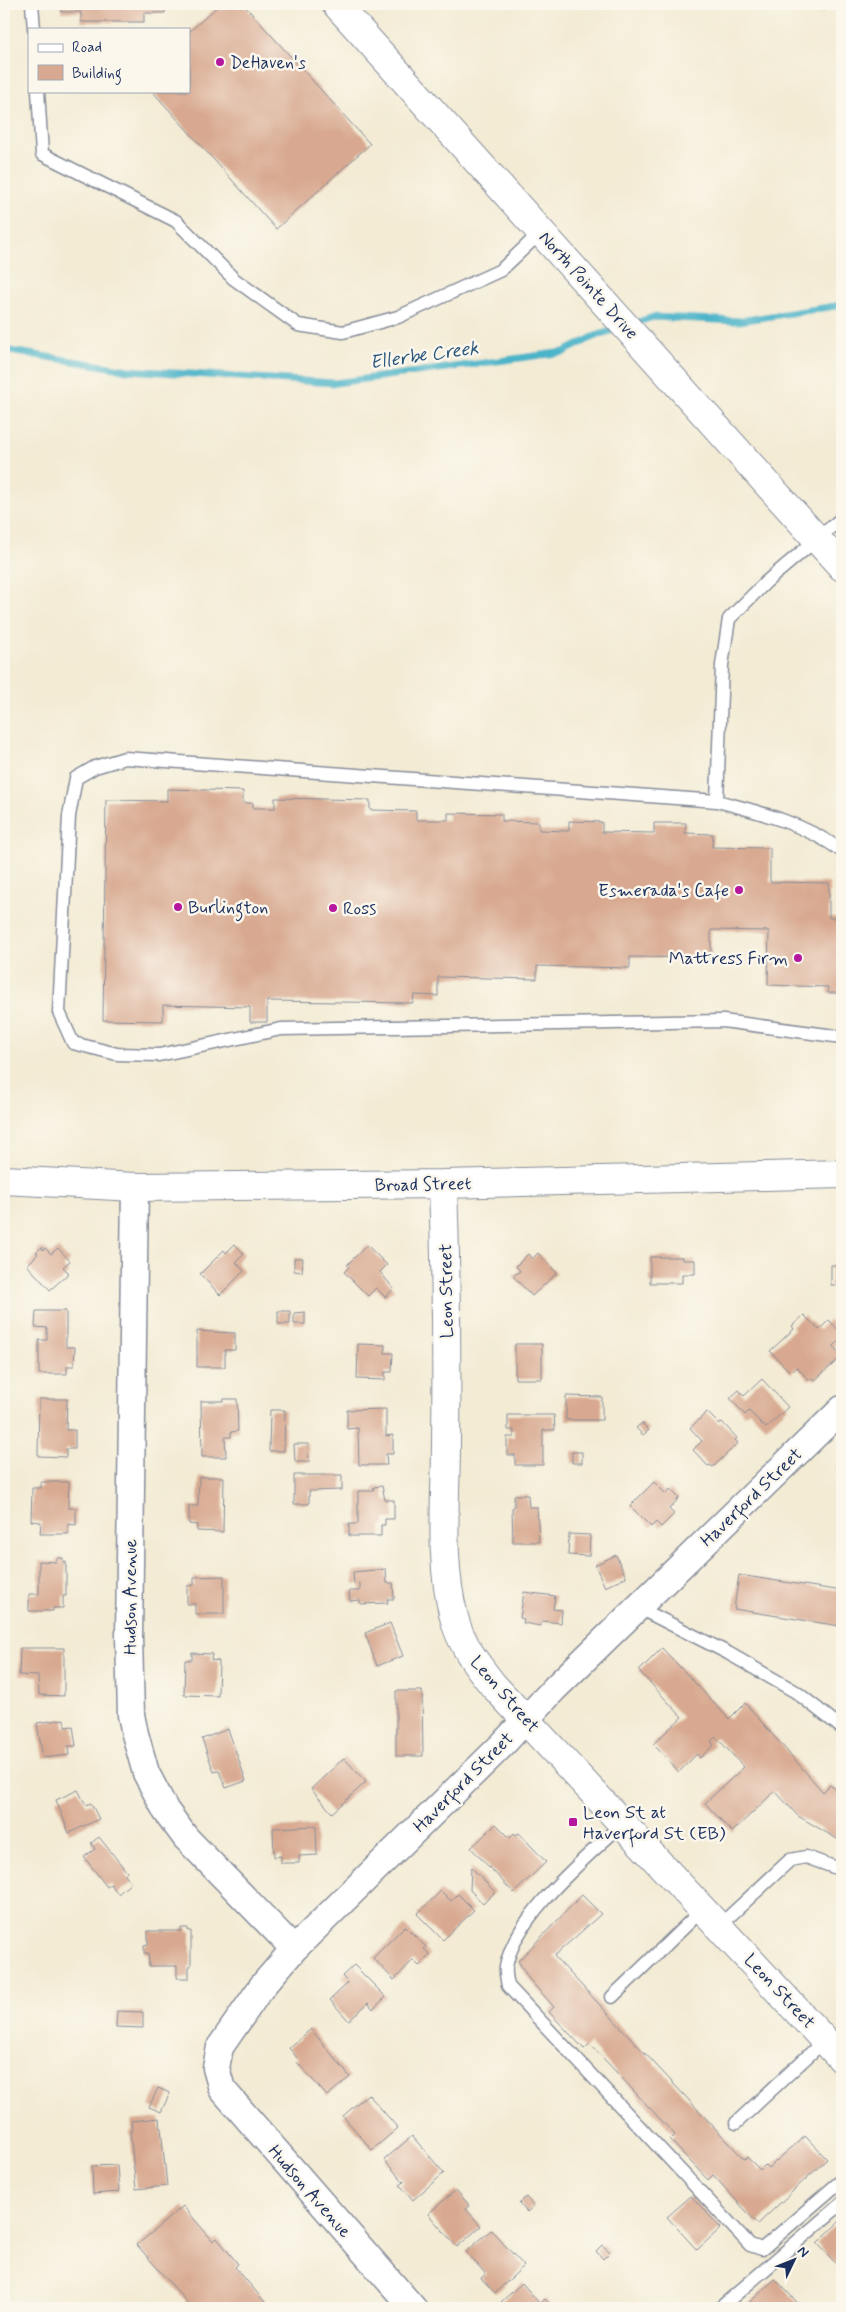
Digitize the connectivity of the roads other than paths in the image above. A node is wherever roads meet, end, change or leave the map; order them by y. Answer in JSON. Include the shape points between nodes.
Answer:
{"nodes":[{"id":1,"x":32,"y":4,"type":"edge"},
{"id":2,"x":336,"y":4,"type":"edge"},
{"id":3,"x":34,"y":28,"type":"edge"},
{"id":4,"x":38,"y":92,"type":"edge"},
{"id":5,"x":541,"y":232,"type":"junction"},
{"id":6,"x":842,"y":518,"type":"edge"},
{"id":7,"x":818,"y":539,"type":"junction"},
{"id":8,"x":842,"y":567,"type":"edge"},
{"id":9,"x":717,"y":800,"type":"junction"},
{"id":10,"x":842,"y":851,"type":"edge"},
{"id":11,"x":842,"y":1038,"type":"edge"},
{"id":12,"x":842,"y":1174,"type":"edge"},
{"id":13,"x":4,"y":1180,"type":"edge"},
{"id":14,"x":443,"y":1184,"type":"junction"},
{"id":15,"x":135,"y":1187,"type":"junction"},
{"id":16,"x":842,"y":1409,"type":"edge"},
{"id":17,"x":638,"y":1608,"type":"junction"},
{"id":18,"x":526,"y":1719,"type":"junction"},
{"id":19,"x":842,"y":1728,"type":"edge"},
{"id":20,"x":623,"y":1823,"type":"junction"},
{"id":21,"x":842,"y":1870,"type":"edge"},
{"id":22,"x":711,"y":1918,"type":"junction"},
{"id":23,"x":294,"y":1949,"type":"junction"},
{"id":24,"x":612,"y":1997,"type":"dead end"},
{"id":25,"x":836,"y":2049,"type":"edge"},
{"id":26,"x":216,"y":2068,"type":"joint"},
{"id":27,"x":736,"y":2123,"type":"dead end"},
{"id":28,"x":842,"y":2180,"type":"edge"},
{"id":29,"x":842,"y":2203,"type":"edge"},
{"id":30,"x":413,"y":2308,"type":"edge"},
{"id":31,"x":720,"y":2308,"type":"edge"}],
"edges":[{"from":1,"to":3,"type":"lane"},
{"from":2,"to":5,"type":"main road","name":"North Pointe Drive"},
{"from":4,"to":5,"type":"lane","via":[[42,154],[176,221],[234,279],[298,326],[343,332],[398,317],[501,270]]},
{"from":5,"to":7,"type":"main road","name":"North Pointe Drive"},
{"from":6,"to":7,"type":"lane"},
{"from":7,"to":8,"type":"main road","name":"North Pointe Drive"},
{"from":7,"to":9,"type":"lane","via":[[766,582],[730,619],[722,666]]},
{"from":9,"to":10,"type":"lane","via":[[767,814],[824,838]]},
{"from":9,"to":11,"type":"lane","via":[[125,758],[95,767],[76,778],[69,816],[59,1012],[73,1043],[117,1054],[159,1055],[281,1029],[723,1022]]},
{"from":12,"to":14,"type":"main road","name":"Broad Street"},
{"from":13,"to":15,"type":"main road","name":"Broad Street"},
{"from":14,"to":15,"type":"main road","name":"Broad Street"},
{"from":14,"to":18,"type":"main road","name":"Leon Street","via":[[447,1289],[446,1570],[450,1597],[454,1618],[475,1662]]},
{"from":15,"to":23,"type":"street","name":"Hudson Avenue","via":[[129,1637],[131,1715],[146,1774],[166,1811],[186,1838]]},
{"from":16,"to":17,"type":"street","name":"Haverford Street"},
{"from":17,"to":18,"type":"street","name":"Haverford Street"},
{"from":17,"to":19,"type":"lane","via":[[787,1687]]},
{"from":18,"to":20,"type":"main road","name":"Leon Street"},
{"from":18,"to":23,"type":"street","name":"Haverford Street"},
{"from":20,"to":22,"type":"main road","name":"Leon Street"},
{"from":20,"to":28,"type":"lane","via":[[547,1897],[524,1927],[510,1952],[506,1969],[508,1986],[750,2245],[762,2249]]},
{"from":21,"to":22,"type":"lane","via":[[806,1857],[790,1860]]},
{"from":22,"to":24,"type":"lane"},
{"from":22,"to":25,"type":"main road","name":"Leon Street"},
{"from":23,"to":26,"type":"street","name":"Haverford Street","via":[[263,1985],[220,2047]]},
{"from":25,"to":27,"type":"lane"},
{"from":26,"to":30,"type":"street","name":"Hudson Avenue","via":[[222,2089],[233,2103]]},
{"from":29,"to":31,"type":"lane"}]}
